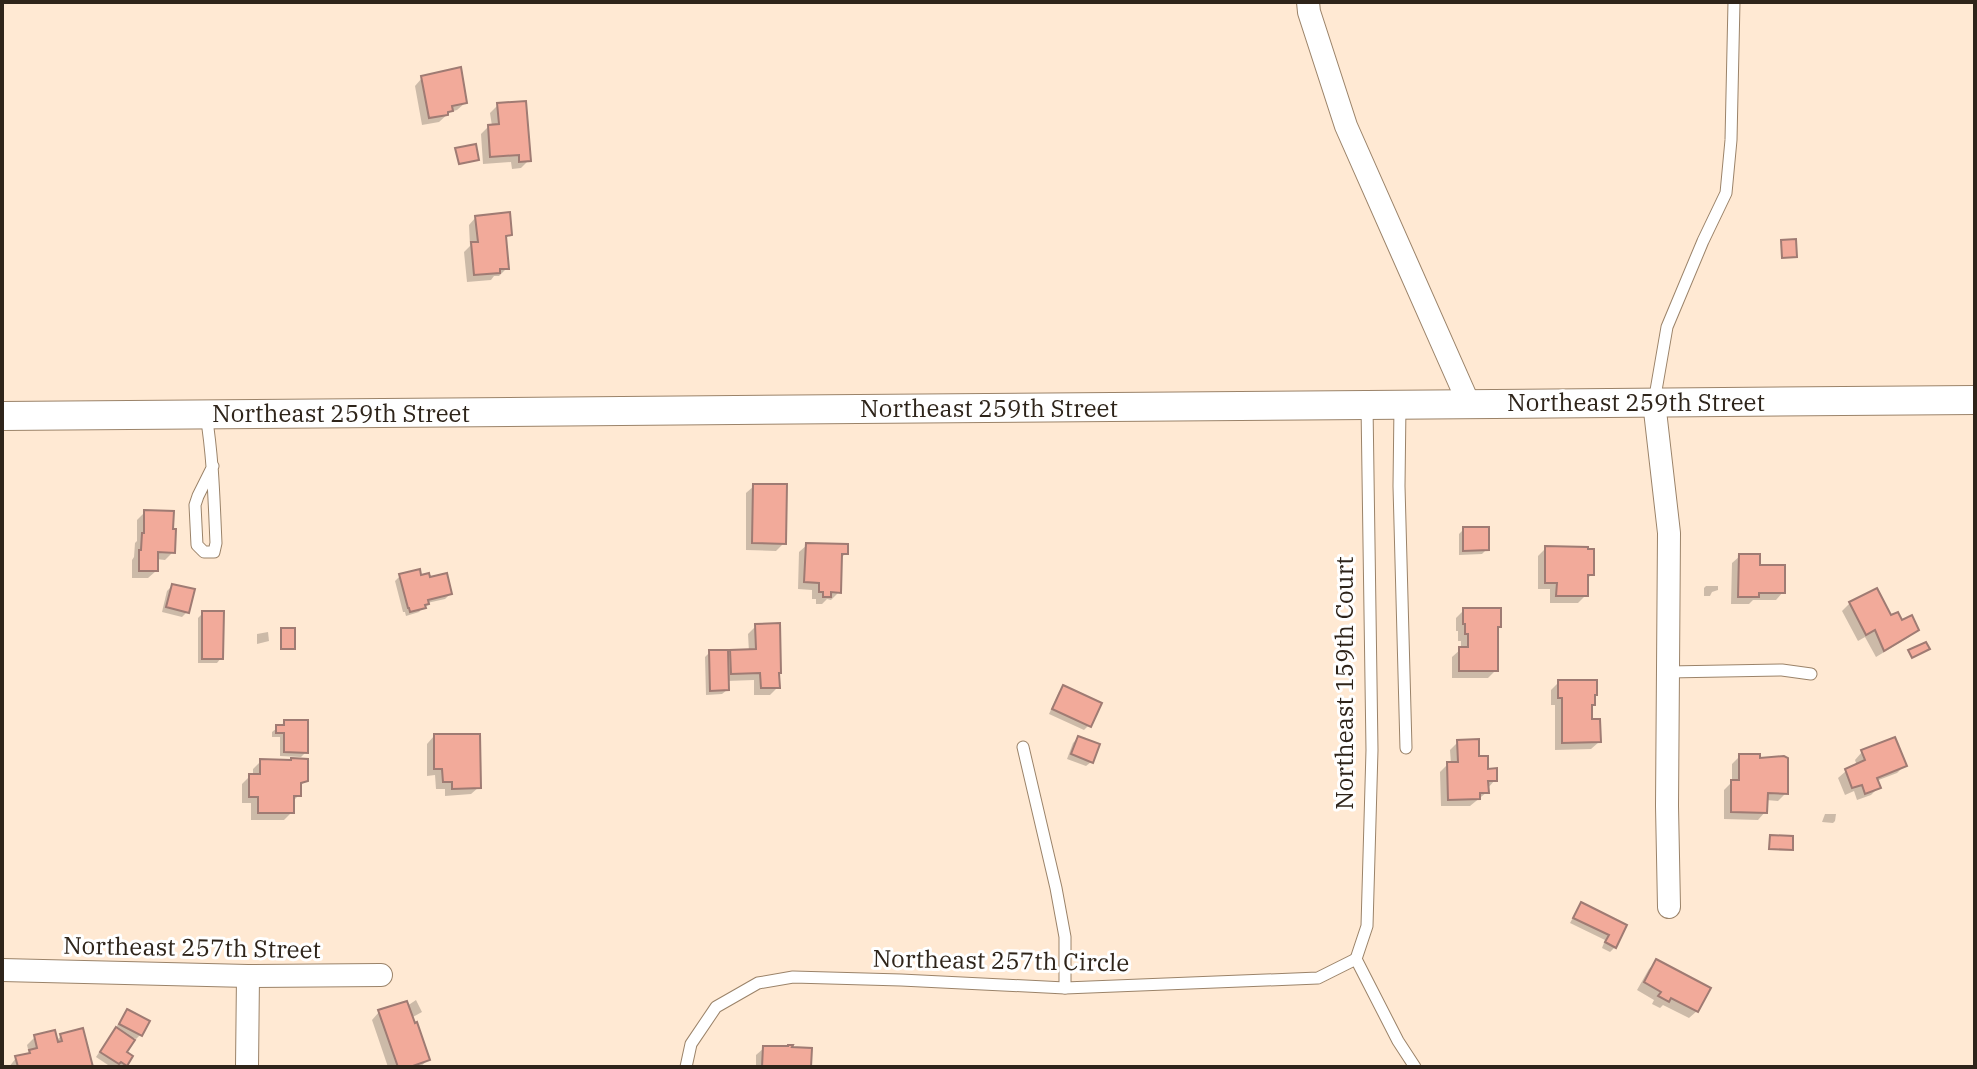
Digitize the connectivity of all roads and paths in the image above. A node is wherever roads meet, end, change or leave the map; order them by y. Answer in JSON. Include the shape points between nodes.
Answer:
{"nodes":[{"id":1,"x":1308,"y":2,"type":"edge"},
{"id":2,"x":1734,"y":2,"type":"edge"},
{"id":3,"x":1975,"y":400,"type":"edge"},
{"id":4,"x":1654,"y":402,"type":"junction"},
{"id":5,"x":1469,"y":404,"type":"junction"},
{"id":6,"x":1367,"y":405,"type":"junction"},
{"id":7,"x":1400,"y":405,"type":"junction"},
{"id":8,"x":206,"y":414,"type":"junction"},
{"id":9,"x":2,"y":416,"type":"edge"},
{"id":10,"x":213,"y":466,"type":"junction"},
{"id":11,"x":1668,"y":672,"type":"junction"},
{"id":12,"x":1811,"y":674,"type":"dead end"},
{"id":13,"x":1023,"y":747,"type":"dead end"},
{"id":14,"x":1406,"y":748,"type":"dead end"},
{"id":15,"x":1669,"y":907,"type":"dead end"},
{"id":16,"x":1356,"y":959,"type":"junction"},
{"id":17,"x":2,"y":970,"type":"edge"},
{"id":18,"x":381,"y":975,"type":"dead end"},
{"id":19,"x":248,"y":976,"type":"junction"},
{"id":20,"x":1065,"y":988,"type":"junction"},
{"id":21,"x":247,"y":1067,"type":"edge"},
{"id":22,"x":686,"y":1067,"type":"edge"},
{"id":23,"x":1415,"y":1067,"type":"edge"}],
"edges":[{"from":1,"to":5,"type":"street","via":[[1346,126]]},
{"from":2,"to":4,"type":"lane","via":[[1726,193],[1667,327]]},
{"from":3,"to":4,"type":"street","name":"Northeast 259th Street"},
{"from":4,"to":5,"type":"street","name":"Northeast 259th Street"},
{"from":4,"to":11,"type":"street","via":[[1669,533]]},
{"from":5,"to":7,"type":"street","name":"Northeast 259th Street"},
{"from":6,"to":7,"type":"street","name":"Northeast 259th Street"},
{"from":6,"to":8,"type":"street","name":"Northeast 259th Street"},
{"from":6,"to":16,"type":"lane","name":"Northeast 159th Court","via":[[1372,750],[1367,926]]},
{"from":7,"to":14,"type":"lane"},
{"from":8,"to":9,"type":"street","name":"Northeast 259th Street"},
{"from":8,"to":10,"type":"lane"},
{"from":10,"to":10,"type":"lane","via":[[216,543],[214,552],[204,552],[197,545],[195,505]]},
{"from":11,"to":12,"type":"lane"},
{"from":11,"to":15,"type":"street"},
{"from":13,"to":20,"type":"lane","via":[[1065,937]]},
{"from":16,"to":20,"type":"lane","name":"Northeast 257th Circle","via":[[1318,978]]},
{"from":16,"to":23,"type":"lane"},
{"from":17,"to":19,"type":"street","name":"Northeast 257th Street"},
{"from":18,"to":19,"type":"street","name":"Northeast 257th Street"},
{"from":19,"to":21,"type":"street"},
{"from":20,"to":22,"type":"lane","name":"Northeast 257th Circle","via":[[793,977],[758,983],[716,1007],[691,1044]]}]}
